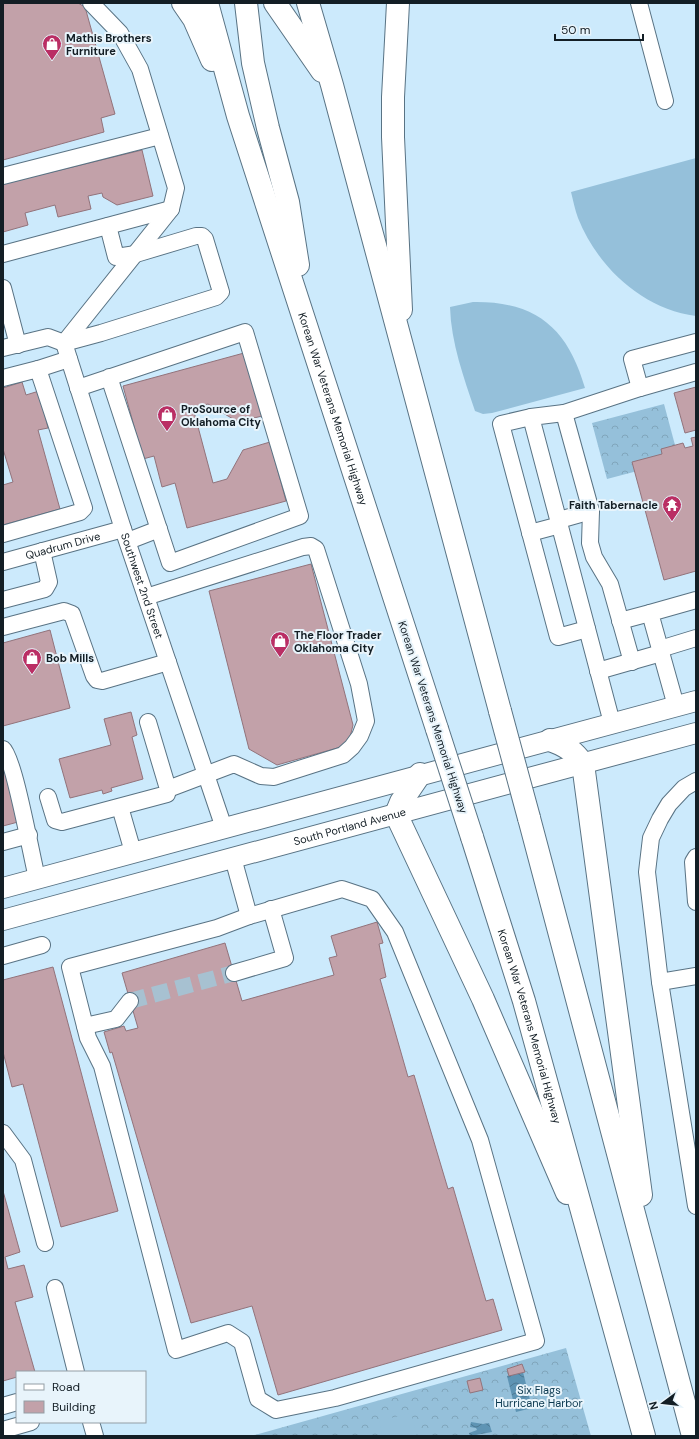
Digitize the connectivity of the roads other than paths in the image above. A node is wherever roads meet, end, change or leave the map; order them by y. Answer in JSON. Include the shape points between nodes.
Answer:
{"nodes":[{"id":1,"x":91,"y":3,"type":"edge"},
{"id":2,"x":183,"y":3,"type":"edge"},
{"id":3,"x":207,"y":3,"type":"edge"},
{"id":4,"x":246,"y":3,"type":"edge"},
{"id":5,"x":275,"y":3,"type":"edge"},
{"id":6,"x":308,"y":3,"type":"edge"},
{"id":7,"x":398,"y":3,"type":"edge"},
{"id":8,"x":639,"y":3,"type":"edge"},
{"id":9,"x":332,"y":85,"type":"junction"},
{"id":10,"x":665,"y":101,"type":"dead end"},
{"id":11,"x":238,"y":116,"type":"junction"},
{"id":12,"x":160,"y":136,"type":"junction"},
{"id":13,"x":3,"y":176,"type":"edge"},
{"id":14,"x":171,"y":209,"type":"junction"},
{"id":15,"x":108,"y":226,"type":"junction"},
{"id":16,"x":3,"y":254,"type":"edge"},
{"id":17,"x":136,"y":254,"type":"junction"},
{"id":18,"x":3,"y":288,"type":"edge"},
{"id":19,"x":307,"y":330,"type":"junction"},
{"id":20,"x":696,"y":342,"type":"edge"},
{"id":21,"x":64,"y":343,"type":"junction"},
{"id":22,"x":402,"y":345,"type":"junction"},
{"id":23,"x":10,"y":346,"type":"edge"},
{"id":24,"x":69,"y":359,"type":"junction"},
{"id":25,"x":38,"y":369,"type":"junction"},
{"id":26,"x":696,"y":372,"type":"edge"},
{"id":27,"x":109,"y":377,"type":"junction"},
{"id":28,"x":3,"y":378,"type":"edge"},
{"id":29,"x":78,"y":388,"type":"junction"},
{"id":30,"x":640,"y":388,"type":"junction"},
{"id":31,"x":564,"y":413,"type":"junction"},
{"id":32,"x":532,"y":417,"type":"junction"},
{"id":33,"x":592,"y":511,"type":"junction"},
{"id":34,"x":559,"y":520,"type":"junction"},
{"id":35,"x":529,"y":528,"type":"junction"},
{"id":36,"x":159,"y":529,"type":"junction"},
{"id":37,"x":3,"y":534,"type":"edge"},
{"id":38,"x":126,"y":535,"type":"junction"},
{"id":39,"x":42,"y":551,"type":"junction"},
{"id":40,"x":3,"y":562,"type":"edge"},
{"id":41,"x":146,"y":597,"type":"junction"},
{"id":42,"x":3,"y":600,"type":"edge"},
{"id":43,"x":696,"y":600,"type":"edge"},
{"id":44,"x":650,"y":613,"type":"junction"},
{"id":45,"x":620,"y":621,"type":"junction"},
{"id":46,"x":3,"y":627,"type":"edge"},
{"id":47,"x":587,"y":629,"type":"junction"},
{"id":48,"x":696,"y":638,"type":"edge"},
{"id":49,"x":661,"y":651,"type":"junction"},
{"id":50,"x":168,"y":662,"type":"junction"},
{"id":51,"x":632,"y":662,"type":"junction"},
{"id":52,"x":598,"y":671,"type":"junction"},
{"id":53,"x":696,"y":701,"type":"edge"},
{"id":54,"x":676,"y":706,"type":"junction"},
{"id":55,"x":148,"y":722,"type":"dead end"},
{"id":56,"x":612,"y":723,"type":"junction"},
{"id":57,"x":696,"y":733,"type":"edge"},
{"id":58,"x":550,"y":740,"type":"junction"},
{"id":59,"x":3,"y":749,"type":"edge"},
{"id":60,"x":583,"y":764,"type":"junction"},
{"id":61,"x":206,"y":774,"type":"junction"},
{"id":62,"x":420,"y":774,"type":"junction"},
{"id":63,"x":696,"y":781,"type":"edge"},
{"id":64,"x":168,"y":789,"type":"junction"},
{"id":65,"x":48,"y":797,"type":"dead end"},
{"id":66,"x":120,"y":807,"type":"junction"},
{"id":67,"x":396,"y":814,"type":"junction"},
{"id":68,"x":224,"y":828,"type":"junction"},
{"id":69,"x":29,"y":835,"type":"junction"},
{"id":70,"x":3,"y":842,"type":"edge"},
{"id":71,"x":133,"y":852,"type":"junction"},
{"id":72,"x":696,"y":857,"type":"edge"},
{"id":73,"x":232,"y":858,"type":"junction"},
{"id":74,"x":38,"y":878,"type":"junction"},
{"id":75,"x":3,"y":888,"type":"edge"},
{"id":76,"x":696,"y":902,"type":"edge"},
{"id":77,"x":46,"y":909,"type":"junction"},
{"id":78,"x":271,"y":909,"type":"junction"},
{"id":79,"x":249,"y":916,"type":"junction"},
{"id":80,"x":3,"y":920,"type":"edge"},
{"id":81,"x":42,"y":945,"type":"dead end"},
{"id":82,"x":3,"y":956,"type":"edge"},
{"id":83,"x":234,"y":973,"type":"tunnel mouth"},
{"id":84,"x":696,"y":976,"type":"edge"},
{"id":85,"x":660,"y":982,"type":"junction"},
{"id":86,"x":130,"y":1001,"type":"tunnel mouth"},
{"id":87,"x":85,"y":1026,"type":"junction"},
{"id":88,"x":3,"y":1133,"type":"edge"},
{"id":89,"x":696,"y":1206,"type":"edge"},
{"id":90,"x":45,"y":1243,"type":"dead end"},
{"id":91,"x":595,"y":1254,"type":"junction"},
{"id":92,"x":55,"y":1288,"type":"dead end"},
{"id":93,"x":655,"y":1296,"type":"junction"},
{"id":94,"x":76,"y":1371,"type":"edge"},
{"id":95,"x":16,"y":1402,"type":"edge"},
{"id":96,"x":3,"y":1406,"type":"edge"},
{"id":97,"x":28,"y":1423,"type":"edge"},
{"id":98,"x":91,"y":1423,"type":"edge"},
{"id":99,"x":3,"y":1430,"type":"edge"},
{"id":100,"x":95,"y":1436,"type":"edge"},
{"id":101,"x":644,"y":1436,"type":"edge"},
{"id":102,"x":693,"y":1436,"type":"edge"}],
"edges":[{"from":1,"to":12,"type":"street","via":[[120,33],[140,69]]},
{"from":2,"to":11,"type":"highway","via":[[194,19]]},
{"from":3,"to":11,"type":"highway","name":"Korean War Veterans Memorial Highway"},
{"from":4,"to":19,"type":"highway","via":[[253,63],[288,202]]},
{"from":5,"to":9,"type":"highway"},
{"from":6,"to":9,"type":"highway"},
{"from":7,"to":22,"type":"highway","via":[[393,137]]},
{"from":8,"to":10,"type":"street"},
{"from":9,"to":22,"type":"highway"},
{"from":11,"to":19,"type":"highway","name":"Korean War Veterans Memorial Highway"},
{"from":12,"to":13,"type":"street"},
{"from":12,"to":14,"type":"street","via":[[176,188]]},
{"from":14,"to":15,"type":"street"},
{"from":14,"to":17,"type":"street"},
{"from":15,"to":16,"type":"street"},
{"from":15,"to":17,"type":"street","via":[[116,257]]},
{"from":17,"to":21,"type":"street"},
{"from":17,"to":21,"type":"street","via":[[202,236],[221,292],[216,297],[102,334]]},
{"from":18,"to":23,"type":"street"},
{"from":19,"to":91,"type":"highway","name":"Korean War Veterans Memorial Highway","bridge":true,"via":[[524,1001]]},
{"from":20,"to":30,"type":"street","via":[[632,359]]},
{"from":21,"to":23,"type":"street","via":[[48,337]]},
{"from":21,"to":24,"type":"street","name":"Southwest 2nd Street"},
{"from":22,"to":93,"type":"highway","bridge":true},
{"from":24,"to":25,"type":"street"},
{"from":24,"to":29,"type":"street","name":"Southwest 2nd Street"},
{"from":25,"to":28,"type":"street"},
{"from":25,"to":37,"type":"street","via":[[84,508],[80,512]]},
{"from":26,"to":30,"type":"street"},
{"from":27,"to":29,"type":"street"},
{"from":27,"to":36,"type":"street"},
{"from":27,"to":36,"type":"street","via":[[245,332],[300,516],[170,563]]},
{"from":29,"to":38,"type":"street","name":"Southwest 2nd Street"},
{"from":30,"to":31,"type":"street"},
{"from":31,"to":32,"type":"street"},
{"from":31,"to":33,"type":"street"},
{"from":32,"to":34,"type":"street"},
{"from":32,"to":35,"type":"street","via":[[501,424]]},
{"from":33,"to":34,"type":"street"},
{"from":33,"to":45,"type":"street","via":[[590,543],[597,562],[610,584]]},
{"from":34,"to":35,"type":"street"},
{"from":34,"to":47,"type":"street"},
{"from":35,"to":47,"type":"street","via":[[558,637]]},
{"from":36,"to":38,"type":"street","name":"Quadrum Drive"},
{"from":38,"to":39,"type":"street","name":"Quadrum Drive"},
{"from":38,"to":41,"type":"street","name":"Southwest 2nd Street"},
{"from":39,"to":40,"type":"street","name":"Quadrum Drive"},
{"from":39,"to":42,"type":"street","via":[[49,582],[46,589]]},
{"from":41,"to":50,"type":"street","name":"Southwest 2nd Street"},
{"from":41,"to":61,"type":"street","via":[[303,546],[316,549],[364,705],[366,721],[360,736],[343,755],[274,777],[261,776],[234,764]]},
{"from":43,"to":44,"type":"street"},
{"from":44,"to":45,"type":"street"},
{"from":44,"to":49,"type":"street"},
{"from":45,"to":51,"type":"street"},
{"from":46,"to":50,"type":"street","via":[[64,611],[72,614],[97,680],[102,681]]},
{"from":47,"to":52,"type":"street"},
{"from":48,"to":49,"type":"street"},
{"from":49,"to":51,"type":"street"},
{"from":49,"to":54,"type":"street"},
{"from":50,"to":61,"type":"street","name":"Southwest 2nd Street"},
{"from":51,"to":52,"type":"street"},
{"from":52,"to":56,"type":"street"},
{"from":53,"to":54,"type":"main road"},
{"from":54,"to":56,"type":"main road"},
{"from":55,"to":64,"type":"street"},
{"from":56,"to":58,"type":"main road"},
{"from":57,"to":60,"type":"main road","name":"South Portland Avenue"},
{"from":58,"to":60,"type":"highway","via":[[563,744],[576,754]]},
{"from":58,"to":62,"type":"main road"},
{"from":59,"to":69,"type":"street","via":[[12,770]]},
{"from":60,"to":67,"type":"main road","name":"South Portland Avenue"},
{"from":60,"to":93,"type":"highway"},
{"from":61,"to":64,"type":"street"},
{"from":61,"to":68,"type":"street","name":"Southwest 2nd Street"},
{"from":62,"to":67,"type":"highway"},
{"from":62,"to":68,"type":"main road"},
{"from":63,"to":85,"type":"street","via":[[684,788],[669,804],[652,838],[647,872]]},
{"from":64,"to":66,"type":"street","via":[[167,794]]},
{"from":65,"to":66,"type":"street","via":[[55,820],[62,822]]},
{"from":66,"to":71,"type":"street"},
{"from":67,"to":73,"type":"main road","name":"South Portland Avenue"},
{"from":67,"to":91,"type":"highway","via":[[483,999]]},
{"from":68,"to":71,"type":"main road"},
{"from":68,"to":73,"type":"main road"},
{"from":69,"to":70,"type":"street"},
{"from":69,"to":74,"type":"street"},
{"from":71,"to":74,"type":"main road"},
{"from":72,"to":76,"type":"street","via":[[693,862]]},
{"from":73,"to":77,"type":"main road","name":"South Portland Avenue"},
{"from":73,"to":79,"type":"street"},
{"from":74,"to":75,"type":"main road"},
{"from":74,"to":77,"type":"main road"},
{"from":77,"to":80,"type":"main road","name":"South Portland Avenue"},
{"from":78,"to":79,"type":"street"},
{"from":78,"to":83,"type":"street","via":[[285,958]]},
{"from":78,"to":87,"type":"street","via":[[342,888],[372,899],[395,932],[480,1140],[536,1341],[335,1398],[276,1410],[258,1399],[242,1342],[228,1332],[176,1350],[102,1066]]},
{"from":79,"to":87,"type":"street","via":[[217,928],[70,967]]},
{"from":81,"to":82,"type":"street"},
{"from":84,"to":85,"type":"street"},
{"from":85,"to":89,"type":"street"},
{"from":86,"to":87,"type":"street","via":[[116,1019]]},
{"from":88,"to":90,"type":"street","via":[[23,1160]]},
{"from":91,"to":101,"type":"highway","name":"Korean War Veterans Memorial Highway"},
{"from":92,"to":94,"type":"street"},
{"from":93,"to":102,"type":"highway"},
{"from":95,"to":96,"type":"street"},
{"from":97,"to":99,"type":"street"},
{"from":98,"to":100,"type":"street"}]}
